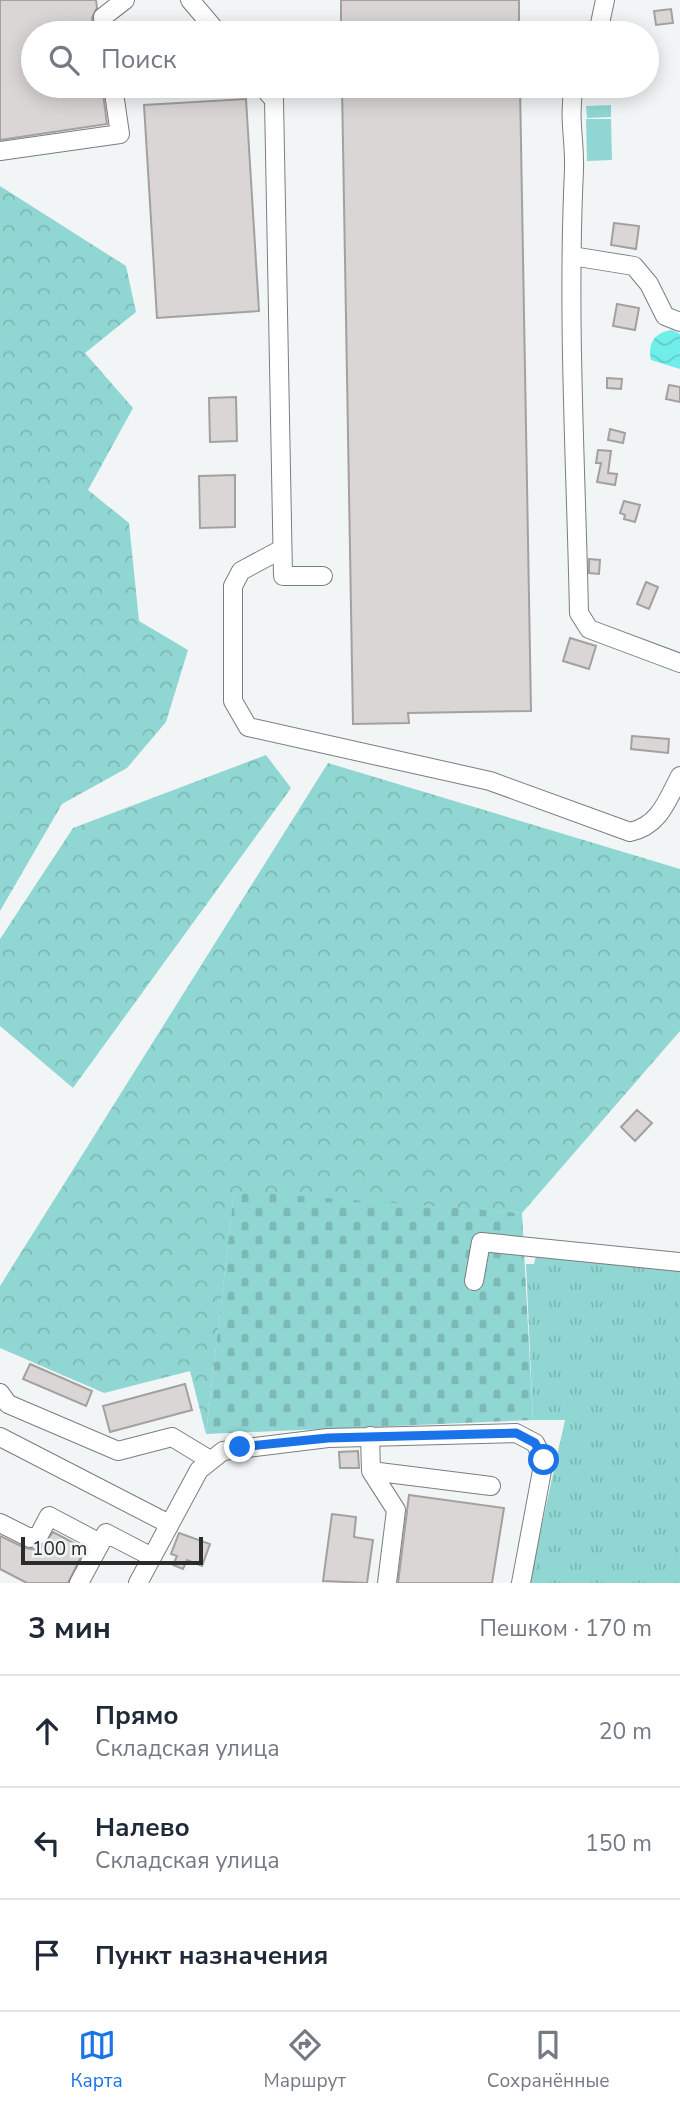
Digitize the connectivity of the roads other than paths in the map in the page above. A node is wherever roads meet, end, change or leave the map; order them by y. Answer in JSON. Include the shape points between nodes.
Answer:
{"nodes":[{"id":1,"x":125,"y":0,"type":"edge"},
{"id":2,"x":190,"y":0,"type":"edge"},
{"id":3,"x":605,"y":0,"type":"edge"},
{"id":4,"x":104,"y":21,"type":"edge"},
{"id":5,"x":208,"y":21,"type":"edge"},
{"id":6,"x":600,"y":21,"type":"edge"},
{"id":7,"x":115,"y":98,"type":"edge"},
{"id":8,"x":272,"y":98,"type":"edge"},
{"id":9,"x":572,"y":98,"type":"edge"},
{"id":10,"x":0,"y":151,"type":"edge"},
{"id":11,"x":572,"y":256,"type":"junction"},
{"id":12,"x":680,"y":323,"type":"edge"},
{"id":13,"x":282,"y":549,"type":"junction"},
{"id":14,"x":323,"y":576,"type":"dead end"},
{"id":15,"x":680,"y":663,"type":"edge"},
{"id":16,"x":680,"y":776,"type":"edge"},
{"id":17,"x":680,"y":1262,"type":"edge"},
{"id":18,"x":474,"y":1281,"type":"dead end"},
{"id":19,"x":0,"y":1393,"type":"edge"},
{"id":20,"x":0,"y":1437,"type":"edge"},
{"id":21,"x":370,"y":1437,"type":"junction"},
{"id":22,"x":210,"y":1460,"type":"junction"},
{"id":23,"x":371,"y":1471,"type":"junction"},
{"id":24,"x":491,"y":1486,"type":"dead end"},
{"id":25,"x":0,"y":1523,"type":"edge"},
{"id":26,"x":169,"y":1524,"type":"junction"},
{"id":27,"x":100,"y":1543,"type":"junction"},
{"id":28,"x":152,"y":1557,"type":"junction"},
{"id":29,"x":79,"y":1583,"type":"edge"},
{"id":30,"x":138,"y":1583,"type":"edge"},
{"id":31,"x":387,"y":1583,"type":"edge"},
{"id":32,"x":522,"y":1583,"type":"edge"}],
"edges":[{"from":1,"to":4,"type":"street"},
{"from":2,"to":5,"type":"street"},
{"from":3,"to":6,"type":"street"},
{"from":7,"to":10,"type":"street","via":[[120,134]]},
{"from":8,"to":13,"type":"street"},
{"from":9,"to":11,"type":"street"},
{"from":11,"to":12,"type":"street","via":[[634,266],[665,316]]},
{"from":11,"to":15,"type":"street","via":[[579,613],[589,629]]},
{"from":13,"to":14,"type":"street","via":[[283,576]]},
{"from":13,"to":16,"type":"street","via":[[241,571],[233,586],[233,701],[248,727],[490,781],[630,832],[646,828]]},
{"from":17,"to":18,"type":"street","via":[[481,1242]]},
{"from":19,"to":22,"type":"street","via":[[8,1404],[118,1451],[172,1437]]},
{"from":20,"to":26,"type":"street"},
{"from":21,"to":22,"type":"street","via":[[240,1447]]},
{"from":21,"to":23,"type":"street"},
{"from":21,"to":32,"type":"street","via":[[516,1433],[535,1443],[544,1471]]},
{"from":22,"to":26,"type":"street","via":[[199,1470]]},
{"from":23,"to":24,"type":"street"},
{"from":23,"to":31,"type":"street","via":[[396,1510]]},
{"from":25,"to":27,"type":"street","via":[[30,1538],[39,1535],[49,1516]]},
{"from":26,"to":28,"type":"street"},
{"from":27,"to":28,"type":"street","via":[[106,1533]]},
{"from":27,"to":29,"type":"street"},
{"from":28,"to":30,"type":"street"}]}
